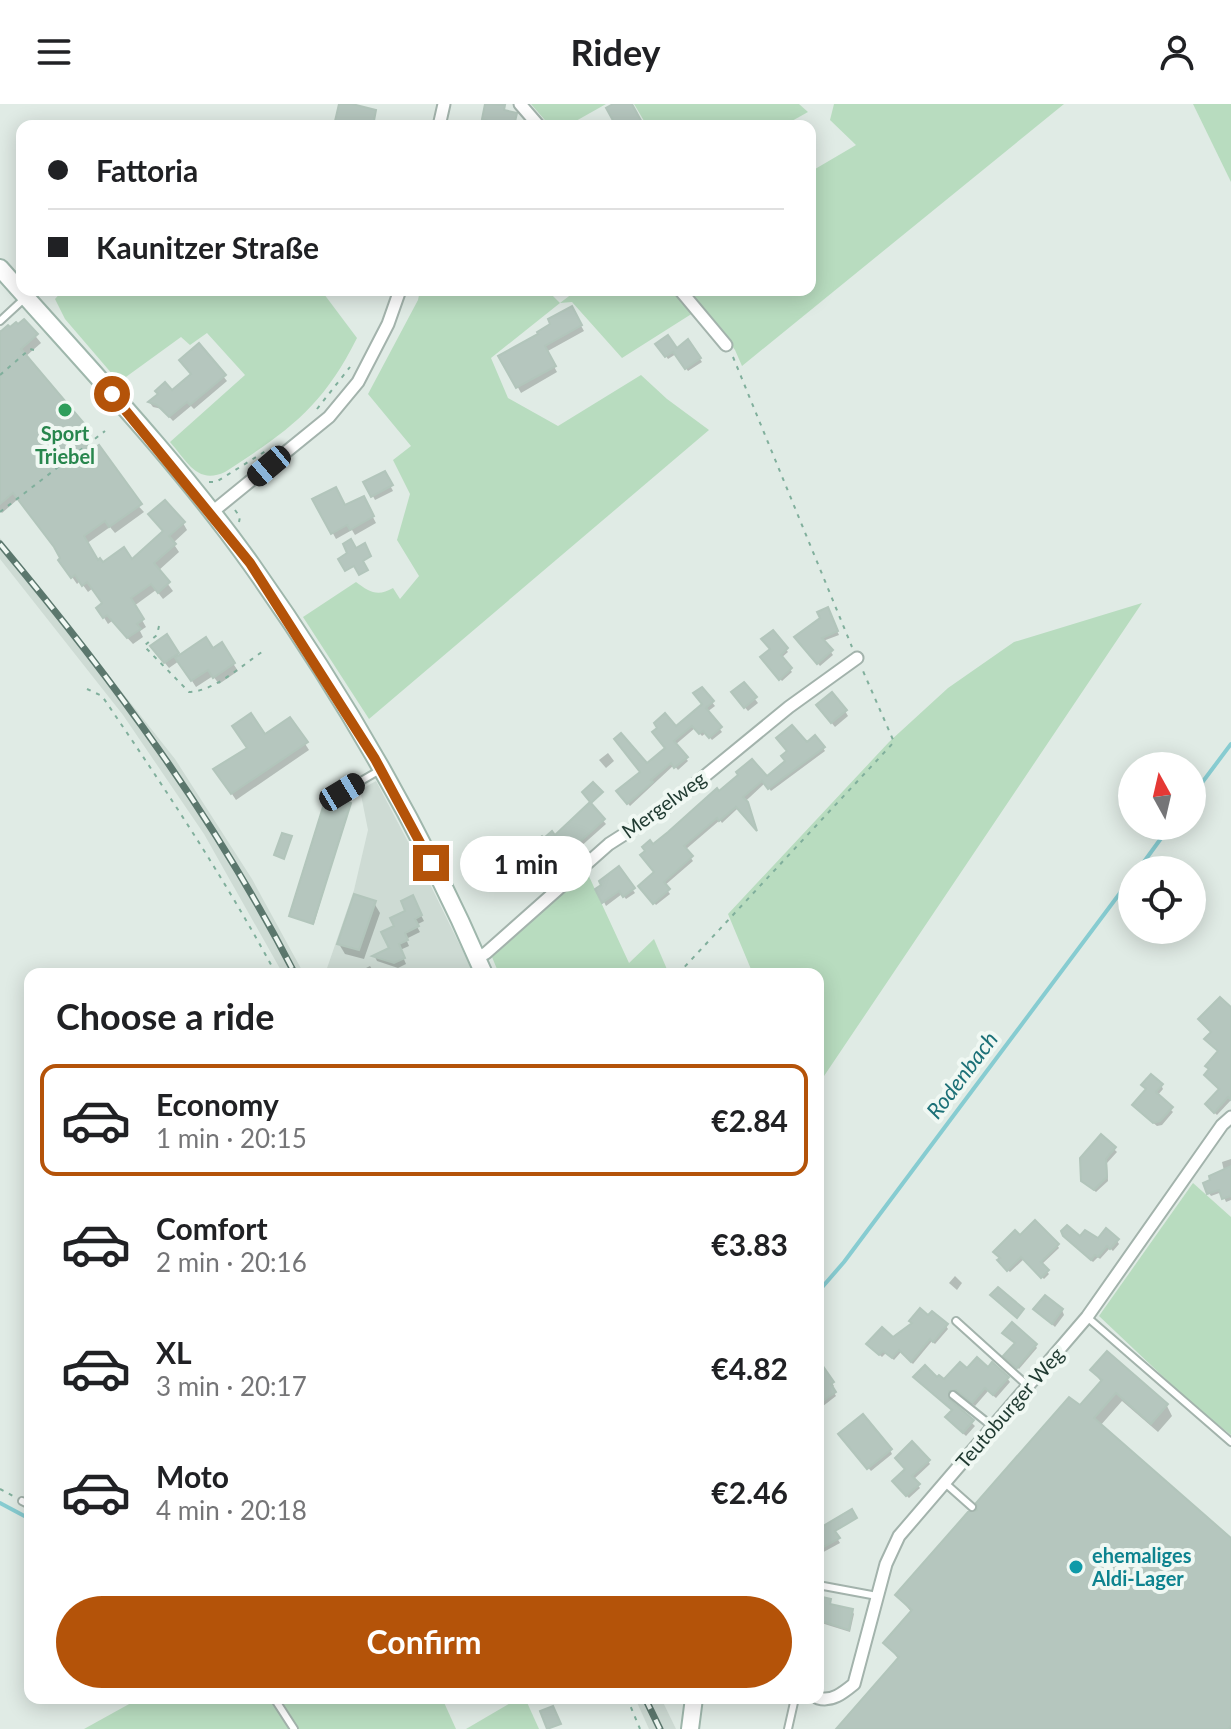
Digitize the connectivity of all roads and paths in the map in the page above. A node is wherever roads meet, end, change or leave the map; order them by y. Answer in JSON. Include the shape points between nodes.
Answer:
{"nodes":[{"id":1,"x":520,"y":104,"type":"edge"},
{"id":2,"x":534,"y":120,"type":"edge"},
{"id":3,"x":0,"y":268,"type":"edge"},
{"id":4,"x":16,"y":286,"type":"edge"},
{"id":5,"x":398,"y":296,"type":"edge"},
{"id":6,"x":685,"y":296,"type":"edge"},
{"id":7,"x":26,"y":297,"type":"joint"},
{"id":8,"x":0,"y":321,"type":"edge"},
{"id":9,"x":726,"y":345,"type":"joint"},
{"id":10,"x":34,"y":350,"type":"dead end"},
{"id":11,"x":354,"y":362,"type":"dead end"},
{"id":12,"x":0,"y":375,"type":"edge"},
{"id":13,"x":309,"y":417,"type":"dead end"},
{"id":14,"x":105,"y":431,"type":"dead end"},
{"id":15,"x":277,"y":443,"type":"dead end"},
{"id":16,"x":216,"y":482,"type":"dead end"},
{"id":17,"x":0,"y":512,"type":"edge"},
{"id":18,"x":211,"y":513,"type":"junction"},
{"id":19,"x":159,"y":626,"type":"dead end"},
{"id":20,"x":262,"y":652,"type":"dead end"},
{"id":21,"x":857,"y":658,"type":"junction"},
{"id":22,"x":87,"y":689,"type":"dead end"},
{"id":23,"x":381,"y":769,"type":"junction"},
{"id":24,"x":342,"y":792,"type":"dead end"},
{"id":25,"x":477,"y":958,"type":"junction"},
{"id":26,"x":273,"y":968,"type":"edge"},
{"id":27,"x":481,"y":968,"type":"edge"},
{"id":28,"x":684,"y":968,"type":"edge"},
{"id":29,"x":1231,"y":1117,"type":"edge"},
{"id":30,"x":1087,"y":1317,"type":"junction"},
{"id":31,"x":956,"y":1321,"type":"dead end"},
{"id":32,"x":1028,"y":1386,"type":"junction"},
{"id":33,"x":953,"y":1395,"type":"dead end"},
{"id":34,"x":993,"y":1427,"type":"junction"},
{"id":35,"x":1231,"y":1442,"type":"edge"},
{"id":36,"x":945,"y":1483,"type":"junction"},
{"id":37,"x":0,"y":1489,"type":"edge"},
{"id":38,"x":22,"y":1501,"type":"edge"},
{"id":39,"x":972,"y":1507,"type":"dead end"},
{"id":40,"x":824,"y":1586,"type":"edge"},
{"id":41,"x":877,"y":1596,"type":"junction"},
{"id":42,"x":824,"y":1700,"type":"edge"},
{"id":43,"x":278,"y":1704,"type":"edge"},
{"id":44,"x":630,"y":1704,"type":"edge"},
{"id":45,"x":693,"y":1704,"type":"edge"},
{"id":46,"x":794,"y":1704,"type":"edge"},
{"id":47,"x":294,"y":1729,"type":"edge"},
{"id":48,"x":640,"y":1729,"type":"edge"},
{"id":49,"x":690,"y":1729,"type":"edge"},
{"id":50,"x":788,"y":1729,"type":"edge"}],
"edges":[{"from":1,"to":2,"type":"street"},
{"from":3,"to":4,"type":"street"},
{"from":5,"to":18,"type":"street","via":[[358,382],[329,417]]},
{"from":6,"to":9,"type":"street"},
{"from":7,"to":8,"type":"lane"},
{"from":7,"to":18,"type":"street"},
{"from":9,"to":21,"type":"path"},
{"from":10,"to":12,"type":"path"},
{"from":11,"to":13,"type":"path"},
{"from":14,"to":17,"type":"path"},
{"from":15,"to":16,"type":"path"},
{"from":18,"to":23,"type":"street","via":[[250,563]]},
{"from":19,"to":20,"type":"path","via":[[144,646],[189,692],[219,682]]},
{"from":21,"to":25,"type":"street","name":"Mergelweg","via":[[667,807],[609,844]]},
{"from":21,"to":28,"type":"path","via":[[894,742]]},
{"from":22,"to":26,"type":"path","via":[[102,696],[190,826]]},
{"from":23,"to":24,"type":"lane"},
{"from":23,"to":25,"type":"street"},
{"from":25,"to":27,"type":"street"},
{"from":29,"to":30,"type":"street","name":"Teutoburger Weg"},
{"from":30,"to":32,"type":"street","name":"Teutoburger Weg"},
{"from":30,"to":35,"type":"lane"},
{"from":31,"to":32,"type":"lane"},
{"from":32,"to":34,"type":"street","name":"Teutoburger Weg"},
{"from":33,"to":34,"type":"lane"},
{"from":34,"to":36,"type":"street","name":"Teutoburger Weg"},
{"from":36,"to":39,"type":"lane"},
{"from":36,"to":41,"type":"street","name":"Teutoburger Weg","via":[[899,1536]]},
{"from":37,"to":38,"type":"path"},
{"from":40,"to":41,"type":"lane"},
{"from":41,"to":42,"type":"street","name":"Teutoburger Weg","via":[[854,1684]]},
{"from":43,"to":47,"type":"lane"},
{"from":44,"to":48,"type":"path"},
{"from":45,"to":49,"type":"street"},
{"from":46,"to":50,"type":"lane"}]}
